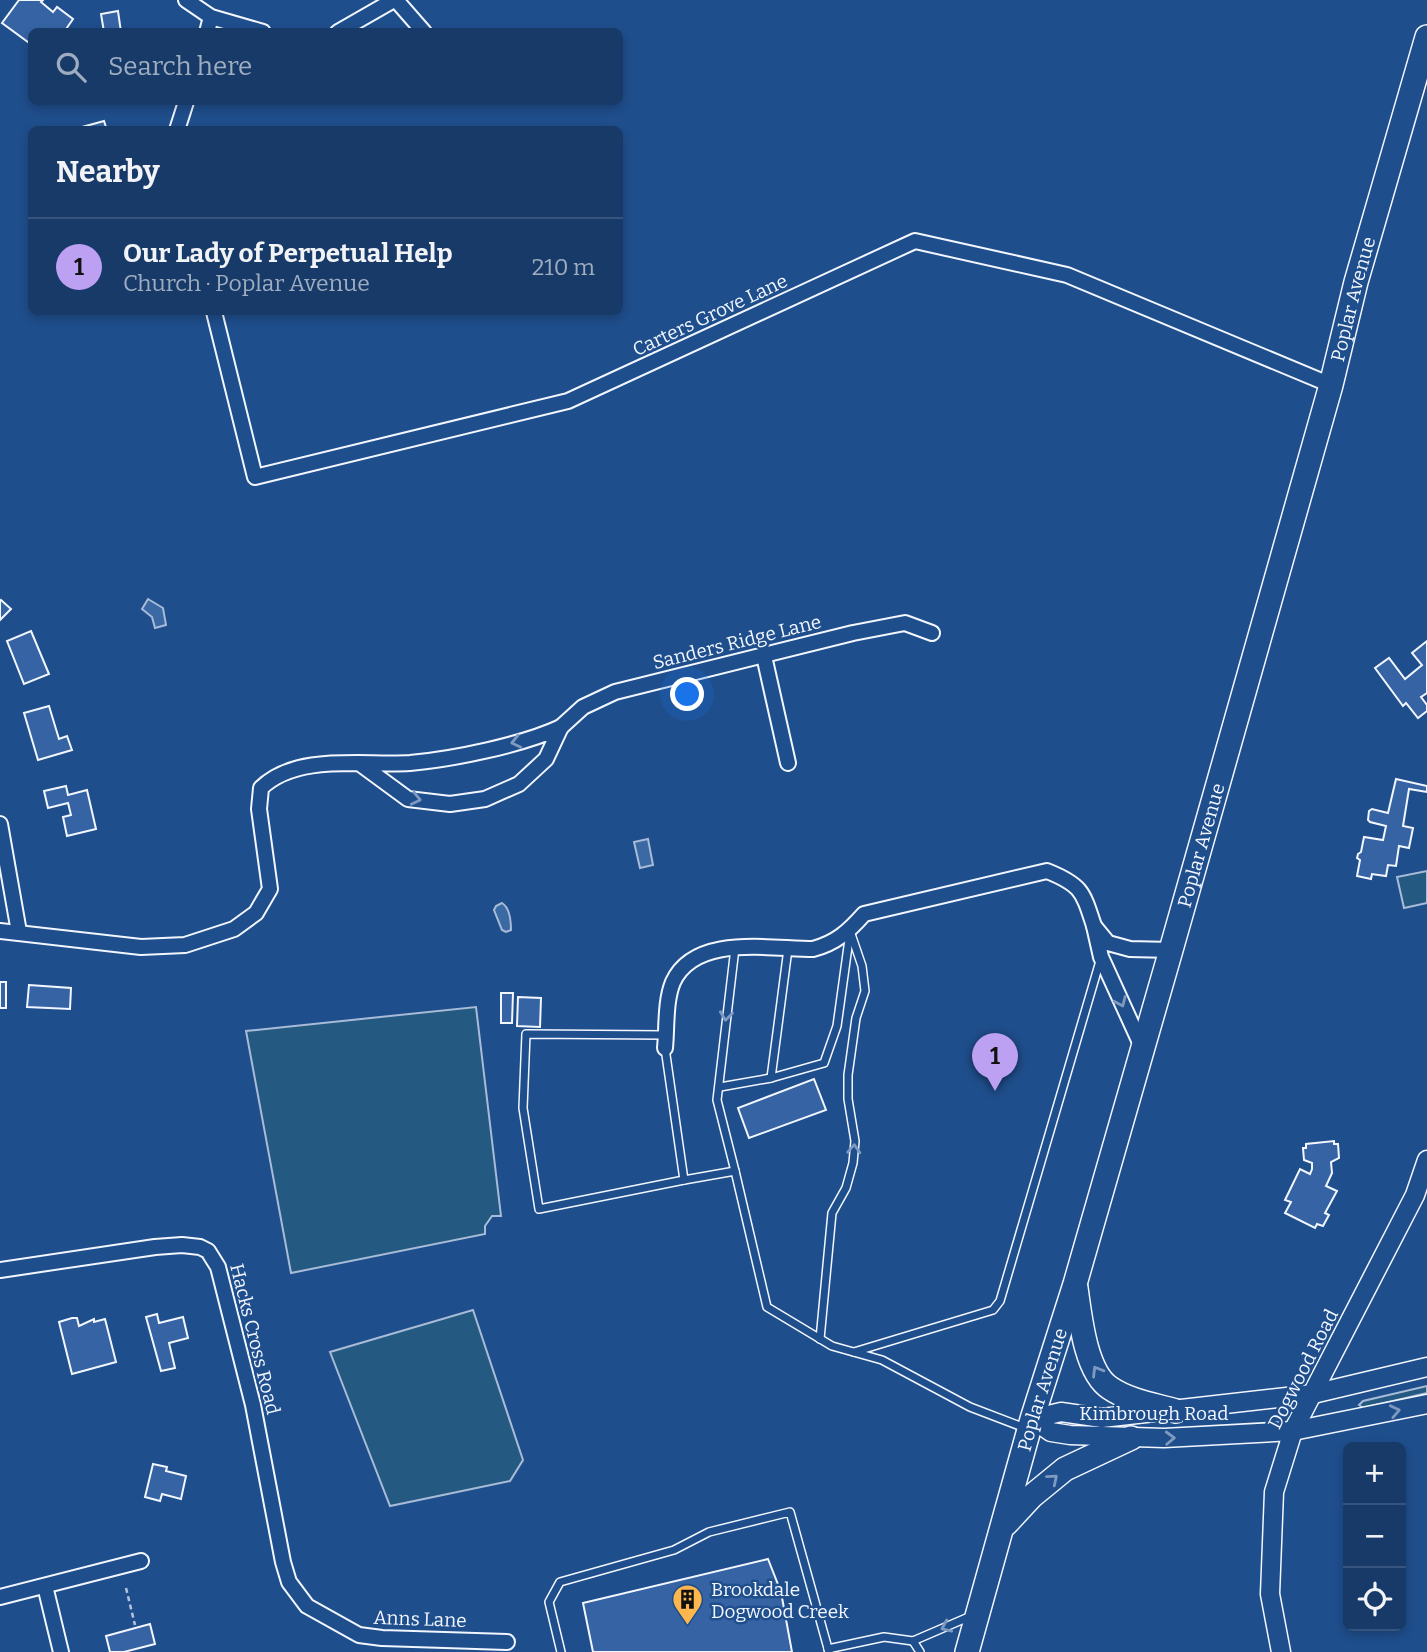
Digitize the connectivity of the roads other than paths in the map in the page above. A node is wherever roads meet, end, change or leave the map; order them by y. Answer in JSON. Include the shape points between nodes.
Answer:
{"nodes":[{"id":1,"x":186,"y":0,"type":"edge"},
{"id":2,"x":395,"y":0,"type":"edge"},
{"id":3,"x":211,"y":17,"type":"junction"},
{"id":4,"x":208,"y":28,"type":"edge"},
{"id":5,"x":249,"y":28,"type":"edge"},
{"id":6,"x":345,"y":28,"type":"edge"},
{"id":7,"x":420,"y":28,"type":"edge"},
{"id":8,"x":1427,"y":37,"type":"edge"},
{"id":9,"x":185,"y":105,"type":"edge"},
{"id":10,"x":178,"y":126,"type":"edge"},
{"id":11,"x":215,"y":315,"type":"edge"},
{"id":12,"x":1331,"y":385,"type":"junction"},
{"id":13,"x":932,"y":633,"type":"dead end"},
{"id":14,"x":764,"y":656,"type":"junction"},
{"id":15,"x":561,"y":727,"type":"junction"},
{"id":16,"x":359,"y":763,"type":"junction"},
{"id":17,"x":788,"y":763,"type":"dead end"},
{"id":18,"x":0,"y":824,"type":"edge"},
{"id":19,"x":1094,"y":926,"type":"junction"},
{"id":20,"x":0,"y":931,"type":"edge"},
{"id":21,"x":850,"y":931,"type":"junction"},
{"id":22,"x":19,"y":932,"type":"junction"},
{"id":23,"x":735,"y":948,"type":"junction"},
{"id":24,"x":788,"y":949,"type":"junction"},
{"id":25,"x":1171,"y":950,"type":"junction"},
{"id":26,"x":1101,"y":957,"type":"junction"},
{"id":27,"x":666,"y":1042,"type":"junction"},
{"id":28,"x":1143,"y":1049,"type":"junction"},
{"id":29,"x":771,"y":1078,"type":"junction"},
{"id":30,"x":720,"y":1087,"type":"junction"},
{"id":31,"x":1427,"y":1160,"type":"edge"},
{"id":32,"x":735,"y":1171,"type":"junction"},
{"id":33,"x":684,"y":1180,"type":"junction"},
{"id":34,"x":1421,"y":1197,"type":"edge"},
{"id":35,"x":0,"y":1270,"type":"edge"},
{"id":36,"x":1075,"y":1284,"type":"junction"},
{"id":37,"x":820,"y":1339,"type":"junction"},
{"id":38,"x":854,"y":1352,"type":"junction"},
{"id":39,"x":1427,"y":1367,"type":"edge"},
{"id":40,"x":1313,"y":1394,"type":"junction"},
{"id":41,"x":1427,"y":1404,"type":"edge"},
{"id":42,"x":1176,"y":1411,"type":"junction"},
{"id":43,"x":1031,"y":1424,"type":"junction"},
{"id":44,"x":1293,"y":1430,"type":"junction"},
{"id":45,"x":1131,"y":1438,"type":"junction"},
{"id":46,"x":1004,"y":1526,"type":"junction"},
{"id":47,"x":141,"y":1561,"type":"dead end"},
{"id":48,"x":283,"y":1562,"type":"joint"},
{"id":49,"x":45,"y":1586,"type":"junction"},
{"id":50,"x":0,"y":1597,"type":"edge"},
{"id":51,"x":978,"y":1613,"type":"junction"},
{"id":52,"x":913,"y":1641,"type":"junction"},
{"id":53,"x":507,"y":1642,"type":"dead end"},
{"id":54,"x":828,"y":1650,"type":"edge"},
{"id":55,"x":61,"y":1652,"type":"edge"},
{"id":56,"x":561,"y":1652,"type":"edge"},
{"id":57,"x":920,"y":1652,"type":"edge"},
{"id":58,"x":967,"y":1652,"type":"edge"},
{"id":59,"x":1280,"y":1652,"type":"edge"}],
"edges":[{"from":1,"to":3,"type":"street"},
{"from":2,"to":6,"type":"street"},
{"from":2,"to":7,"type":"street"},
{"from":3,"to":4,"type":"street"},
{"from":3,"to":5,"type":"street"},
{"from":8,"to":12,"type":"main road","name":"Poplar Avenue"},
{"from":9,"to":10,"type":"street"},
{"from":11,"to":12,"type":"street","name":"Carters Grove Lane","via":[[255,478],[568,401],[915,241],[1067,275]]},
{"from":12,"to":25,"type":"main road","name":"Poplar Avenue"},
{"from":13,"to":14,"type":"street","name":"Sanders Ridge Lane","via":[[905,623]]},
{"from":14,"to":15,"type":"street","name":"Sanders Ridge Lane","via":[[615,692],[583,707]]},
{"from":14,"to":17,"type":"street"},
{"from":15,"to":16,"type":"street","name":"Sanders Ridge Lane","one_way":true,"via":[[542,736],[450,758]]},
{"from":16,"to":15,"type":"street","name":"Sanders Ridge Lane","one_way":true,"via":[[408,799],[450,804],[485,799],[519,784],[546,759]]},
{"from":16,"to":22,"type":"street","name":"Sanders Ridge Lane","via":[[322,764],[272,777],[261,788],[259,809],[270,889],[256,913],[234,929],[185,945],[141,947]]},
{"from":18,"to":22,"type":"street"},
{"from":19,"to":21,"type":"street","via":[[1086,901],[1072,881],[1047,871],[864,914]]},
{"from":19,"to":25,"type":"street","via":[[1108,943],[1129,949]]},
{"from":19,"to":26,"type":"street"},
{"from":20,"to":22,"type":"street"},
{"from":21,"to":24,"type":"street","via":[[825,946]]},
{"from":21,"to":29,"type":"lane","via":[[837,1026],[824,1063]]},
{"from":37,"to":21,"type":"lane","one_way":true,"via":[[832,1213],[846,1188],[855,1141],[848,1075],[865,991]]},
{"from":23,"to":24,"type":"street"},
{"from":23,"to":27,"type":"street","via":[[708,951],[681,970],[671,990]]},
{"from":23,"to":30,"type":"lane","one_way":true},
{"from":24,"to":29,"type":"lane"},
{"from":25,"to":28,"type":"main road","name":"Poplar Avenue"},
{"from":26,"to":28,"type":"street","one_way":true},
{"from":26,"to":38,"type":"lane","via":[[1000,1301],[993,1310]]},
{"from":27,"to":33,"type":"lane"},
{"from":27,"to":33,"type":"lane","via":[[526,1034],[523,1108],[539,1209]]},
{"from":28,"to":36,"type":"main road","name":"Poplar Avenue"},
{"from":29,"to":30,"type":"lane"},
{"from":30,"to":32,"type":"lane","via":[[716,1100]]},
{"from":31,"to":34,"type":"street","name":"Dogwood Road"},
{"from":32,"to":33,"type":"lane"},
{"from":32,"to":37,"type":"lane","via":[[767,1307]]},
{"from":34,"to":40,"type":"street","name":"Dogwood Road"},
{"from":35,"to":48,"type":"street","name":"Hacks Cross Road","via":[[155,1247],[182,1245],[208,1251],[220,1274],[253,1405]]},
{"from":42,"to":36,"type":"main road","one_way":true,"via":[[1108,1388],[1092,1365]]},
{"from":36,"to":43,"type":"main road","name":"Poplar Avenue"},
{"from":37,"to":38,"type":"lane"},
{"from":38,"to":43,"type":"lane","via":[[882,1360],[970,1406]]},
{"from":39,"to":40,"type":"street","name":"Kimbrough Road"},
{"from":40,"to":42,"type":"street","name":"Kimbrough Road"},
{"from":40,"to":44,"type":"street","name":"Dogwood Road"},
{"from":44,"to":41,"type":"street","name":"Kimbrough Road","one_way":true},
{"from":42,"to":43,"type":"street","name":"Kimbrough Road","via":[[1102,1418],[1061,1412]]},
{"from":43,"to":45,"type":"street","name":"Kimbrough Road","via":[[1051,1432]]},
{"from":43,"to":46,"type":"main road","name":"Poplar Avenue"},
{"from":45,"to":44,"type":"street","name":"Kimbrough Road","one_way":true},
{"from":44,"to":59,"type":"street","name":"Dogwood Road","via":[[1274,1492],[1270,1594]]},
{"from":46,"to":45,"type":"main road","one_way":true,"via":[[1065,1469]]},
{"from":46,"to":51,"type":"main road","name":"Poplar Avenue"},
{"from":47,"to":49,"type":"street"},
{"from":48,"to":53,"type":"street","name":"Anns Lane","via":[[289,1582],[307,1606],[359,1635]]},
{"from":49,"to":50,"type":"street"},
{"from":49,"to":55,"type":"street"},
{"from":51,"to":52,"type":"lane","one_way":true},
{"from":51,"to":58,"type":"main road","name":"Poplar Avenue"},
{"from":52,"to":54,"type":"lane","via":[[884,1637]]},
{"from":52,"to":57,"type":"lane"},
{"from":54,"to":56,"type":"lane","via":[[790,1512],[709,1532],[674,1550],[560,1582],[549,1602]]}]}
